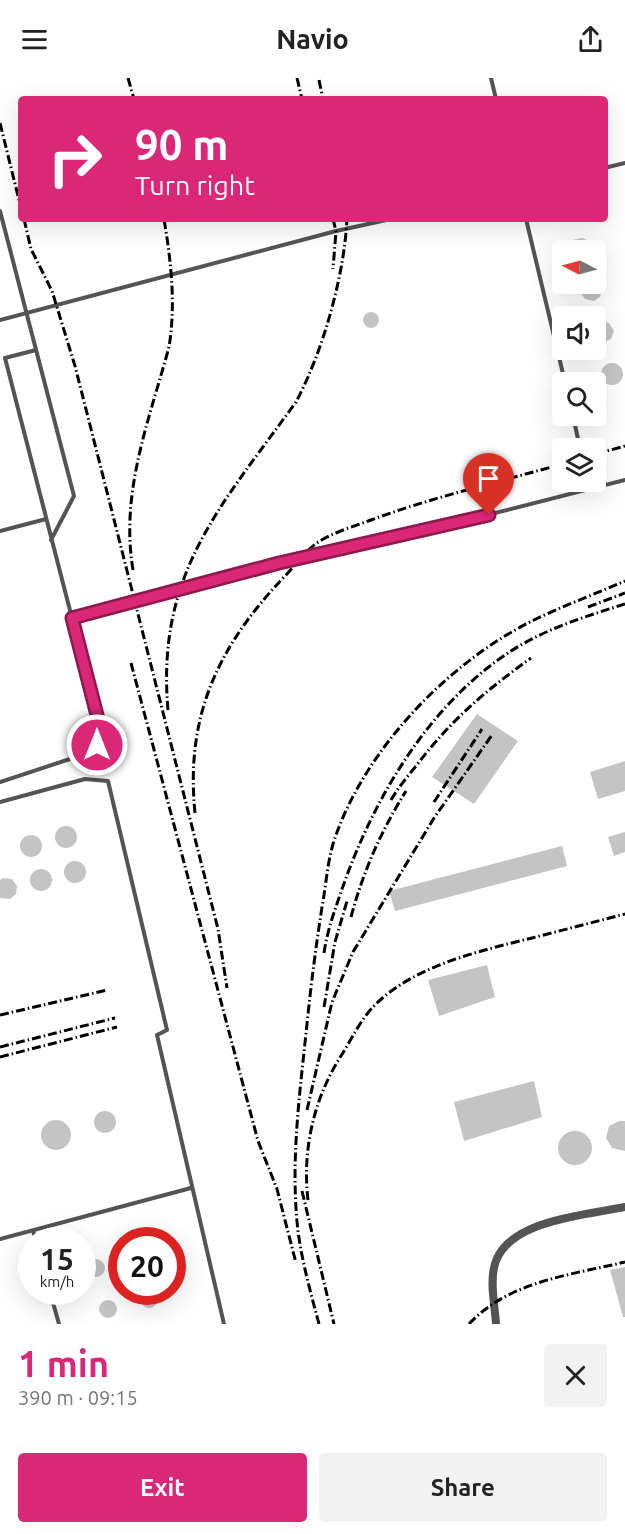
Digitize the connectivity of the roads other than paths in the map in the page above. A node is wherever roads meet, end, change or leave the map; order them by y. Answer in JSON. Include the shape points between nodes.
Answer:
{"nodes":[{"id":1,"x":490,"y":78,"type":"edge"},
{"id":2,"x":495,"y":96,"type":"edge"},
{"id":3,"x":625,"y":163,"type":"edge"},
{"id":4,"x":608,"y":167,"type":"edge"},
{"id":5,"x":0,"y":211,"type":"edge"},
{"id":6,"x":378,"y":222,"type":"edge"},
{"id":7,"x":527,"y":222,"type":"edge"},
{"id":8,"x":27,"y":313,"type":"junction"},
{"id":9,"x":0,"y":320,"type":"edge"},
{"id":10,"x":36,"y":350,"type":"junction"},
{"id":11,"x":563,"y":372,"type":"edge"},
{"id":12,"x":625,"y":480,"type":"edge"},
{"id":13,"x":606,"y":485,"type":"edge"},
{"id":14,"x":578,"y":492,"type":"edge"},
{"id":15,"x":46,"y":519,"type":"junction"},
{"id":16,"x":0,"y":531,"type":"edge"},
{"id":17,"x":51,"y":540,"type":"junction"},
{"id":18,"x":72,"y":618,"type":"junction"},
{"id":19,"x":0,"y":782,"type":"edge"},
{"id":20,"x":0,"y":802,"type":"edge"},
{"id":21,"x":191,"y":1188,"type":"junction"},
{"id":22,"x":625,"y":1207,"type":"edge"},
{"id":23,"x":48,"y":1227,"type":"edge"},
{"id":24,"x":18,"y":1235,"type":"edge"},
{"id":25,"x":0,"y":1239,"type":"edge"},
{"id":26,"x":53,"y":1305,"type":"edge"},
{"id":27,"x":58,"y":1324,"type":"edge"},
{"id":28,"x":224,"y":1324,"type":"edge"},
{"id":29,"x":496,"y":1324,"type":"edge"}],
"edges":[{"from":1,"to":2,"type":"lane"},
{"from":3,"to":4,"type":"lane"},
{"from":5,"to":8,"type":"lane"},
{"from":6,"to":8,"type":"lane"},
{"from":7,"to":11,"type":"lane"},
{"from":8,"to":9,"type":"lane"},
{"from":8,"to":10,"type":"lane"},
{"from":10,"to":15,"type":"lane","via":[[5,358]]},
{"from":10,"to":17,"type":"lane","via":[[74,496]]},
{"from":12,"to":13,"type":"lane"},
{"from":14,"to":18,"type":"lane","via":[[279,563]]},
{"from":15,"to":16,"type":"lane"},
{"from":15,"to":17,"type":"lane"},
{"from":17,"to":18,"type":"lane"},
{"from":18,"to":19,"type":"lane","via":[[99,723],[97,745],[76,757]]},
{"from":20,"to":21,"type":"lane","via":[[85,779],[108,781],[167,1030],[157,1035]]},
{"from":21,"to":23,"type":"lane"},
{"from":21,"to":28,"type":"lane"},
{"from":22,"to":29,"type":"street","via":[[548,1223],[515,1236],[500,1251],[494,1269]]},
{"from":24,"to":25,"type":"lane"},
{"from":26,"to":27,"type":"lane"}]}
